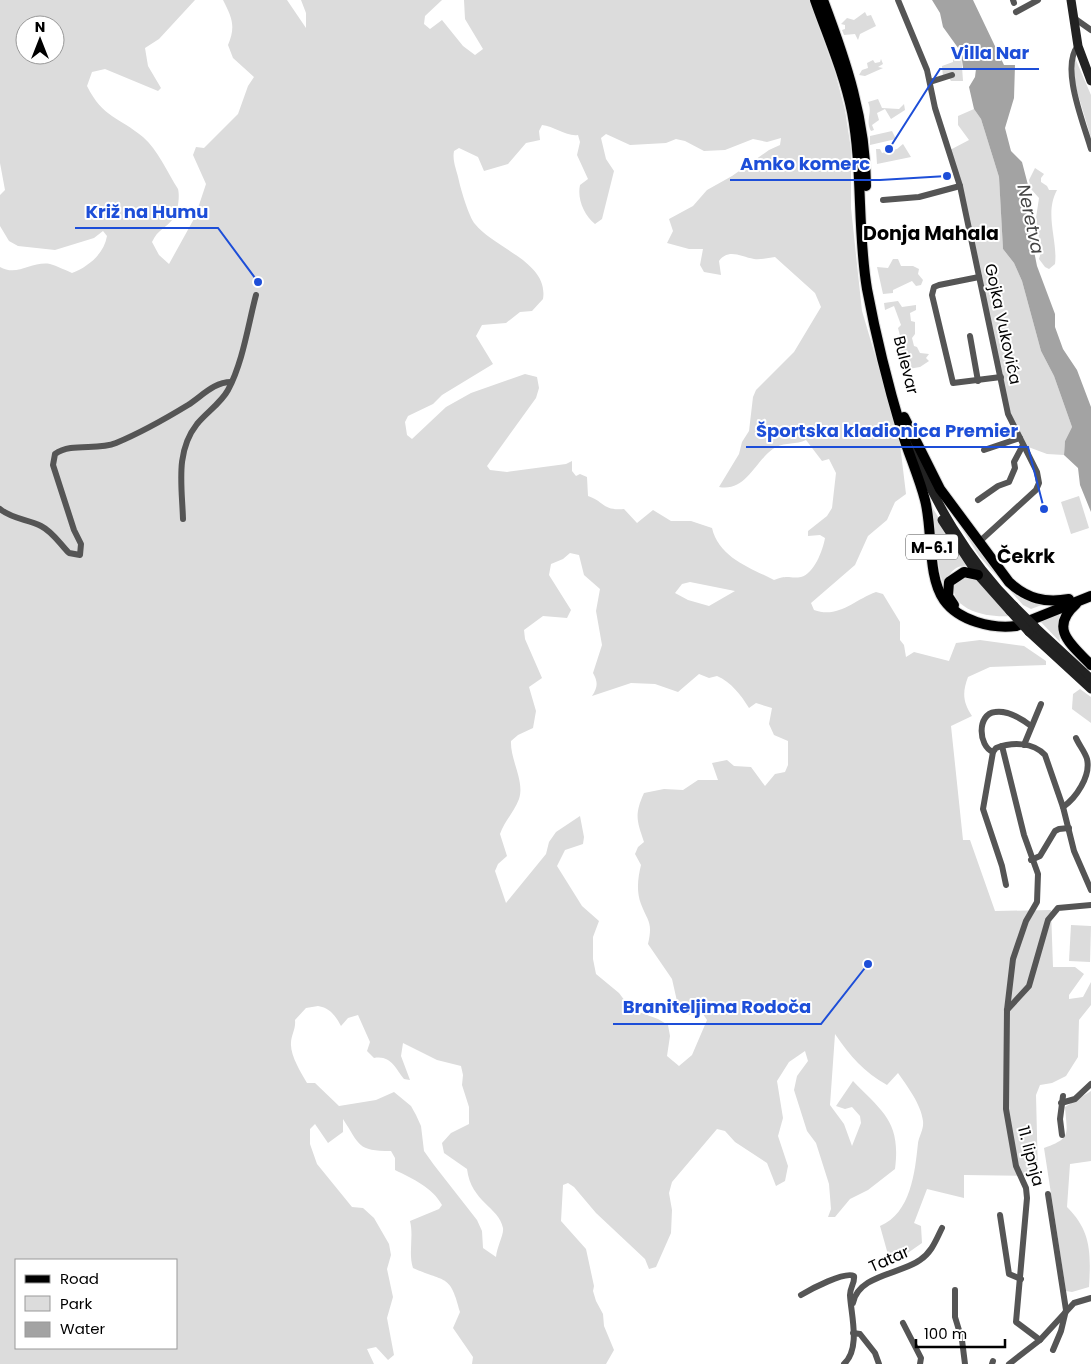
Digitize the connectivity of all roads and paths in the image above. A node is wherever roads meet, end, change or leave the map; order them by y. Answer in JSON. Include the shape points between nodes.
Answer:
{"nodes":[{"id":1,"x":815,"y":0,"type":"edge"},
{"id":2,"x":823,"y":0,"type":"edge"},
{"id":3,"x":898,"y":0,"type":"edge"},
{"id":4,"x":1038,"y":0,"type":"edge"},
{"id":5,"x":1071,"y":0,"type":"edge"},
{"id":6,"x":1016,"y":12,"type":"dead end"},
{"id":7,"x":1074,"y":18,"type":"junction"},
{"id":8,"x":1091,"y":30,"type":"edge"},
{"id":9,"x":1078,"y":46,"type":"junction"},
{"id":10,"x":952,"y":75,"type":"dead end"},
{"id":11,"x":1091,"y":81,"type":"edge"},
{"id":12,"x":930,"y":82,"type":"junction"},
{"id":13,"x":1091,"y":149,"type":"edge"},
{"id":14,"x":960,"y":186,"type":"junction"},
{"id":15,"x":883,"y":200,"type":"dead end"},
{"id":16,"x":979,"y":277,"type":"junction"},
{"id":17,"x":256,"y":295,"type":"dead end"},
{"id":18,"x":970,"y":336,"type":"dead end"},
{"id":19,"x":1001,"y":377,"type":"junction"},
{"id":20,"x":978,"y":380,"type":"junction"},
{"id":21,"x":232,"y":382,"type":"junction"},
{"id":22,"x":906,"y":425,"type":"junction"},
{"id":23,"x":1020,"y":438,"type":"junction"},
{"id":24,"x":1023,"y":445,"type":"junction"},
{"id":25,"x":984,"y":450,"type":"dead end"},
{"id":26,"x":919,"y":475,"type":"junction"},
{"id":27,"x":978,"y":500,"type":"dead end"},
{"id":28,"x":0,"y":509,"type":"edge"},
{"id":29,"x":183,"y":519,"type":"dead end"},
{"id":30,"x":979,"y":542,"type":"junction"},
{"id":31,"x":978,"y":575,"type":"junction"},
{"id":32,"x":1087,"y":597,"type":"edge"},
{"id":33,"x":1012,"y":608,"type":"junction"},
{"id":34,"x":959,"y":612,"type":"junction"},
{"id":35,"x":1032,"y":629,"type":"junction"},
{"id":36,"x":1091,"y":665,"type":"edge"},
{"id":37,"x":1091,"y":679,"type":"edge"},
{"id":38,"x":1091,"y":689,"type":"edge"},
{"id":39,"x":1041,"y":704,"type":"dead end"},
{"id":40,"x":1031,"y":726,"type":"junction"},
{"id":41,"x":1076,"y":738,"type":"dead end"},
{"id":42,"x":1024,"y":745,"type":"junction"},
{"id":43,"x":1002,"y":746,"type":"junction"},
{"id":44,"x":993,"y":752,"type":"junction"},
{"id":45,"x":1063,"y":807,"type":"junction"},
{"id":46,"x":1069,"y":828,"type":"junction"},
{"id":47,"x":1031,"y":860,"type":"junction"},
{"id":48,"x":1006,"y":884,"type":"dead end"},
{"id":49,"x":1091,"y":890,"type":"edge"},
{"id":50,"x":1091,"y":905,"type":"edge"},
{"id":51,"x":1007,"y":1010,"type":"junction"},
{"id":52,"x":1091,"y":1084,"type":"edge"},
{"id":53,"x":1063,"y":1096,"type":"dead end"},
{"id":54,"x":1061,"y":1103,"type":"junction"},
{"id":55,"x":1062,"y":1135,"type":"dead end"},
{"id":56,"x":1048,"y":1194,"type":"dead end"},
{"id":57,"x":1000,"y":1215,"type":"dead end"},
{"id":58,"x":942,"y":1228,"type":"dead end"},
{"id":59,"x":1021,"y":1279,"type":"junction"},
{"id":60,"x":955,"y":1290,"type":"dead end"},
{"id":61,"x":801,"y":1295,"type":"dead end"},
{"id":62,"x":1091,"y":1298,"type":"edge"},
{"id":63,"x":1066,"y":1310,"type":"junction"},
{"id":64,"x":853,"y":1317,"type":"junction"},
{"id":65,"x":903,"y":1323,"type":"dead end"},
{"id":66,"x":853,"y":1333,"type":"junction"},
{"id":67,"x":1040,"y":1340,"type":"junction"},
{"id":68,"x":1053,"y":1350,"type":"dead end"},
{"id":69,"x":844,"y":1364,"type":"edge"},
{"id":70,"x":879,"y":1364,"type":"edge"},
{"id":71,"x":920,"y":1364,"type":"edge"},
{"id":72,"x":965,"y":1364,"type":"edge"},
{"id":73,"x":1009,"y":1364,"type":"edge"}],
"edges":[{"from":1,"to":26,"type":"main road","number":"M-6.1","via":[[852,110],[867,289],[888,384],[906,445]]},
{"from":2,"to":22,"type":"main road","name":"Bulevar","number":"M-6.1","via":[[850,78],[862,130],[873,288]]},
{"from":3,"to":12,"type":"street","name":"Gojka Vukovića"},
{"from":4,"to":6,"type":"street"},
{"from":5,"to":7,"type":"main road"},
{"from":7,"to":8,"type":"street"},
{"from":7,"to":9,"type":"main road"},
{"from":9,"to":11,"type":"main road"},
{"from":9,"to":13,"type":"street","via":[[1071,57],[1072,79]]},
{"from":10,"to":12,"type":"street"},
{"from":12,"to":14,"type":"street","name":"Gojka Vukovića"},
{"from":14,"to":15,"type":"street","via":[[919,197]]},
{"from":14,"to":16,"type":"street","name":"Gojka Vukovića"},
{"from":16,"to":19,"type":"street","name":"Gojka Vukovića"},
{"from":16,"to":20,"type":"street","via":[[939,285],[932,291],[951,381],[956,384]]},
{"from":17,"to":21,"type":"street"},
{"from":18,"to":20,"type":"street"},
{"from":19,"to":20,"type":"street"},
{"from":19,"to":23,"type":"street","name":"Gojka Vukovića","via":[[1008,414]]},
{"from":21,"to":28,"type":"street","via":[[216,386],[116,443],[55,454],[53,465],[81,544],[80,555],[69,553],[42,526]]},
{"from":21,"to":29,"type":"street","via":[[196,426],[184,448],[181,469]]},
{"from":22,"to":30,"type":"main road","number":"M-6.1","via":[[940,489]]},
{"from":22,"to":33,"type":"main road","name":"Bulevar","via":[[914,449],[951,523]]},
{"from":23,"to":24,"type":"street","name":"Gojka Vukovića"},
{"from":23,"to":25,"type":"street"},
{"from":24,"to":27,"type":"street","via":[[1014,462],[1011,479]]},
{"from":24,"to":30,"type":"street","name":"Gojka Vukovića","via":[[1037,472],[1038,487]]},
{"from":26,"to":31,"type":"main road","via":[[948,531]]},
{"from":26,"to":34,"type":"main road","number":"M-6.1","via":[[931,527],[937,587],[949,606]]},
{"from":30,"to":32,"type":"main road","number":"M-6.1","via":[[1009,582],[1023,594],[1050,602]]},
{"from":31,"to":33,"type":"main road"},
{"from":31,"to":34,"type":"main road","via":[[964,572],[950,582],[948,596]]},
{"from":32,"to":34,"type":"main road","number":"M-6.1","via":[[1016,626],[975,621]]},
{"from":32,"to":36,"type":"main road","via":[[1064,616],[1063,626],[1072,645]]},
{"from":33,"to":35,"type":"main road","name":"Bulevar","bridge":true},
{"from":35,"to":37,"type":"main road","name":"Bulevar"},
{"from":35,"to":38,"type":"main road"},
{"from":39,"to":40,"type":"street"},
{"from":40,"to":42,"type":"street"},
{"from":40,"to":44,"type":"street","via":[[1008,714],[989,714],[982,736],[985,745]]},
{"from":41,"to":45,"type":"street","via":[[1087,759],[1087,767],[1076,795]]},
{"from":42,"to":43,"type":"street"},
{"from":42,"to":45,"type":"street","via":[[1045,755]]},
{"from":43,"to":44,"type":"street"},
{"from":43,"to":47,"type":"street","name":"11. lipnja"},
{"from":44,"to":48,"type":"street","via":[[983,809]]},
{"from":45,"to":46,"type":"street"},
{"from":46,"to":47,"type":"street","via":[[1055,831],[1040,856]]},
{"from":46,"to":49,"type":"street","via":[[1074,851]]},
{"from":47,"to":51,"type":"street","name":"11. lipnja","via":[[1038,874],[1037,902],[1026,921],[1013,959]]},
{"from":50,"to":51,"type":"street","via":[[1058,908],[1048,920],[1029,986]]},
{"from":51,"to":59,"type":"street","name":"11. lipnja","via":[[1006,1109],[1012,1151],[1027,1198]]},
{"from":52,"to":54,"type":"street","via":[[1075,1099]]},
{"from":53,"to":54,"type":"street"},
{"from":54,"to":55,"type":"street"},
{"from":56,"to":63,"type":"street","name":"11. lipnja"},
{"from":57,"to":59,"type":"street","via":[[1009,1274]]},
{"from":58,"to":64,"type":"street","name":"Tatar","via":[[931,1250],[922,1259],[860,1288],[854,1300]]},
{"from":59,"to":67,"type":"street","name":"11. lipnja","via":[[1016,1322]]},
{"from":60,"to":72,"type":"street","via":[[955,1317]]},
{"from":61,"to":64,"type":"street","name":"Tatar","via":[[817,1285],[852,1274]]},
{"from":62,"to":63,"type":"street","via":[[1074,1303]]},
{"from":63,"to":67,"type":"street"},
{"from":63,"to":68,"type":"street"},
{"from":64,"to":66,"type":"street","name":"Tatar"},
{"from":65,"to":71,"type":"street","via":[[921,1358]]},
{"from":66,"to":69,"type":"street","name":"Tatar","via":[[852,1352]]},
{"from":66,"to":70,"type":"street","via":[[860,1334],[875,1353]]},
{"from":67,"to":73,"type":"street"}]}
